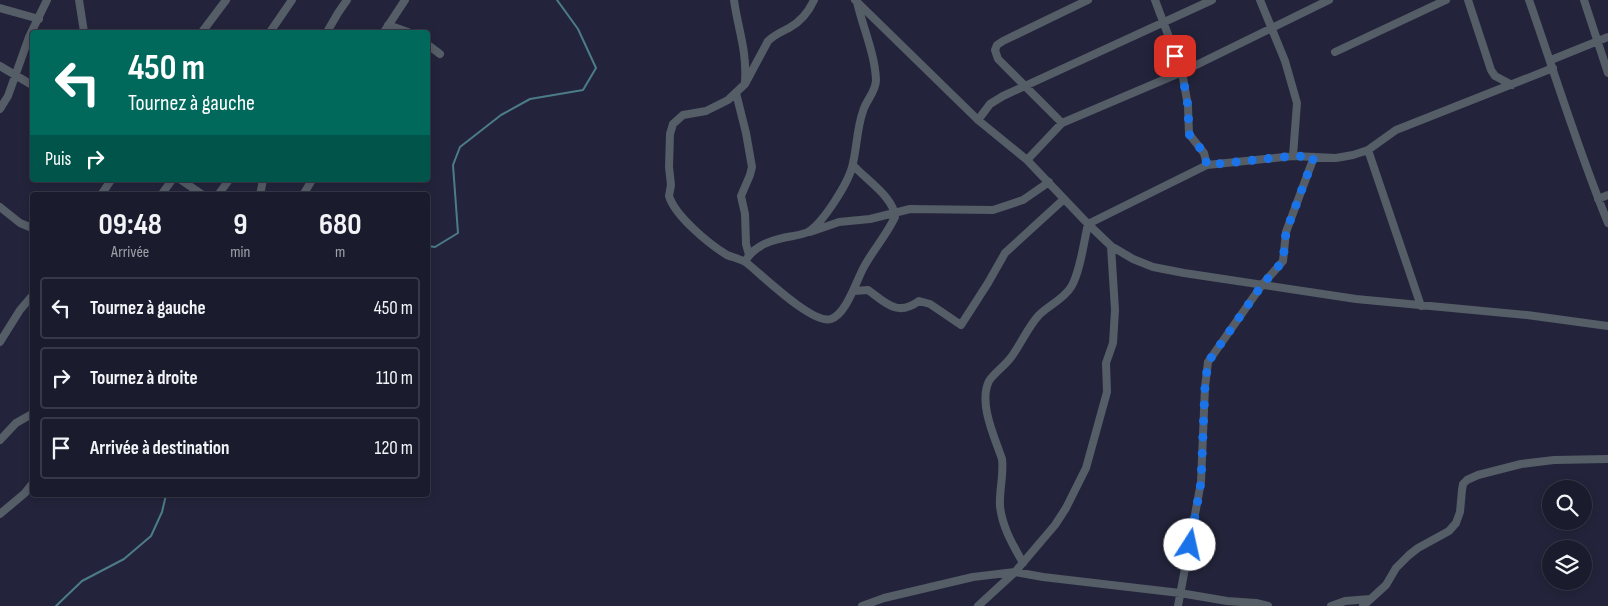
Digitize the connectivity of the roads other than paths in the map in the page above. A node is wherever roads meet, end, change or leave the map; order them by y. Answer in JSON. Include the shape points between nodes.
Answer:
{"nodes":[{"id":1,"x":47,"y":0,"type":"edge"},
{"id":2,"x":79,"y":0,"type":"edge"},
{"id":3,"x":226,"y":0,"type":"edge"},
{"id":4,"x":292,"y":0,"type":"edge"},
{"id":5,"x":347,"y":0,"type":"edge"},
{"id":6,"x":405,"y":0,"type":"edge"},
{"id":7,"x":734,"y":0,"type":"edge"},
{"id":8,"x":814,"y":0,"type":"edge"},
{"id":9,"x":1088,"y":0,"type":"edge"},
{"id":10,"x":1155,"y":0,"type":"edge"},
{"id":11,"x":1211,"y":0,"type":"edge"},
{"id":12,"x":1260,"y":0,"type":"edge"},
{"id":13,"x":1329,"y":0,"type":"edge"},
{"id":14,"x":1446,"y":0,"type":"edge"},
{"id":15,"x":1468,"y":0,"type":"edge"},
{"id":16,"x":1528,"y":0,"type":"edge"},
{"id":17,"x":1584,"y":0,"type":"edge"},
{"id":18,"x":856,"y":1,"type":"edge"},
{"id":19,"x":0,"y":8,"type":"edge"},
{"id":20,"x":39,"y":19,"type":"junction"},
{"id":21,"x":1163,"y":22,"type":"junction"},
{"id":22,"x":1272,"y":28,"type":"junction"},
{"id":23,"x":386,"y":29,"type":"edge"},
{"id":24,"x":33,"y":30,"type":"edge"},
{"id":25,"x":84,"y":30,"type":"edge"},
{"id":26,"x":204,"y":30,"type":"edge"},
{"id":27,"x":271,"y":30,"type":"edge"},
{"id":28,"x":328,"y":30,"type":"edge"},
{"id":29,"x":30,"y":35,"type":"edge"},
{"id":30,"x":1608,"y":37,"type":"edge"},
{"id":31,"x":1598,"y":42,"type":"junction"},
{"id":32,"x":430,"y":46,"type":"edge"},
{"id":33,"x":1335,"y":52,"type":"dead end"},
{"id":34,"x":440,"y":54,"type":"dead end"},
{"id":35,"x":1552,"y":64,"type":"junction"},
{"id":36,"x":0,"y":66,"type":"edge"},
{"id":37,"x":1182,"y":72,"type":"junction"},
{"id":38,"x":1608,"y":73,"type":"edge"},
{"id":39,"x":15,"y":75,"type":"junction"},
{"id":40,"x":30,"y":84,"type":"edge"},
{"id":41,"x":745,"y":84,"type":"junction"},
{"id":42,"x":1512,"y":85,"type":"junction"},
{"id":43,"x":1026,"y":86,"type":"junction"},
{"id":44,"x":736,"y":94,"type":"junction"},
{"id":45,"x":0,"y":109,"type":"edge"},
{"id":46,"x":978,"y":120,"type":"junction"},
{"id":47,"x":1062,"y":123,"type":"junction"},
{"id":48,"x":1368,"y":150,"type":"junction"},
{"id":49,"x":1293,"y":156,"type":"junction"},
{"id":50,"x":1314,"y":157,"type":"junction"},
{"id":51,"x":1027,"y":160,"type":"junction"},
{"id":52,"x":853,"y":165,"type":"junction"},
{"id":53,"x":1207,"y":165,"type":"junction"},
{"id":54,"x":185,"y":182,"type":"edge"},
{"id":55,"x":1049,"y":182,"type":"junction"},
{"id":56,"x":199,"y":192,"type":"edge"},
{"id":57,"x":1608,"y":195,"type":"edge"},
{"id":58,"x":1064,"y":199,"type":"junction"},
{"id":59,"x":1598,"y":199,"type":"junction"},
{"id":60,"x":0,"y":207,"type":"edge"},
{"id":61,"x":895,"y":213,"type":"junction"},
{"id":62,"x":1608,"y":223,"type":"edge"},
{"id":63,"x":1088,"y":224,"type":"junction"},
{"id":64,"x":30,"y":227,"type":"edge"},
{"id":65,"x":808,"y":232,"type":"junction"},
{"id":66,"x":1111,"y":246,"type":"junction"},
{"id":67,"x":747,"y":259,"type":"junction"},
{"id":68,"x":1262,"y":285,"type":"junction"},
{"id":69,"x":854,"y":292,"type":"junction"},
{"id":70,"x":30,"y":298,"type":"edge"},
{"id":71,"x":1421,"y":306,"type":"junction"},
{"id":72,"x":1608,"y":326,"type":"edge"},
{"id":73,"x":0,"y":342,"type":"edge"},
{"id":74,"x":30,"y":415,"type":"edge"},
{"id":75,"x":0,"y":440,"type":"edge"},
{"id":76,"x":1607,"y":461,"type":"edge"},
{"id":77,"x":30,"y":487,"type":"edge"},
{"id":78,"x":0,"y":514,"type":"edge"},
{"id":79,"x":1023,"y":563,"type":"junction"},
{"id":80,"x":1015,"y":572,"type":"junction"},
{"id":81,"x":1180,"y":593,"type":"junction"},
{"id":82,"x":1370,"y":599,"type":"junction"},
{"id":83,"x":862,"y":606,"type":"edge"},
{"id":84,"x":978,"y":606,"type":"edge"},
{"id":85,"x":1178,"y":606,"type":"edge"},
{"id":86,"x":1268,"y":606,"type":"edge"},
{"id":87,"x":1331,"y":606,"type":"edge"},
{"id":88,"x":1363,"y":606,"type":"edge"}],
"edges":[{"from":1,"to":20,"type":"street"},
{"from":2,"to":25,"type":"street"},
{"from":3,"to":26,"type":"street"},
{"from":4,"to":27,"type":"street"},
{"from":5,"to":28,"type":"street"},
{"from":6,"to":23,"type":"street"},
{"from":7,"to":41,"type":"street","via":[[745,51]]},
{"from":8,"to":41,"type":"street","via":[[795,24],[768,41]]},
{"from":9,"to":43,"type":"street","via":[[997,45],[998,59]]},
{"from":10,"to":21,"type":"street"},
{"from":11,"to":21,"type":"street"},
{"from":12,"to":22,"type":"street"},
{"from":13,"to":22,"type":"street"},
{"from":14,"to":33,"type":"street"},
{"from":15,"to":42,"type":"street","via":[[1491,70],[1495,76]]},
{"from":16,"to":35,"type":"street"},
{"from":17,"to":31,"type":"street"},
{"from":18,"to":46,"type":"street"},
{"from":18,"to":52,"type":"street","via":[[874,62],[876,81],[862,114]]},
{"from":19,"to":20,"type":"street"},
{"from":20,"to":24,"type":"street"},
{"from":21,"to":37,"type":"street"},
{"from":21,"to":43,"type":"street"},
{"from":22,"to":37,"type":"street"},
{"from":22,"to":49,"type":"street","via":[[1297,103]]},
{"from":29,"to":39,"type":"street"},
{"from":30,"to":31,"type":"street"},
{"from":31,"to":35,"type":"street"},
{"from":31,"to":38,"type":"street"},
{"from":32,"to":34,"type":"street"},
{"from":35,"to":42,"type":"street"},
{"from":35,"to":59,"type":"street"},
{"from":36,"to":39,"type":"street"},
{"from":37,"to":47,"type":"street"},
{"from":37,"to":53,"type":"street","via":[[1189,134],[1204,153]]},
{"from":39,"to":40,"type":"street"},
{"from":39,"to":45,"type":"street"},
{"from":41,"to":44,"type":"street"},
{"from":42,"to":48,"type":"street","via":[[1396,130]]},
{"from":43,"to":46,"type":"street","via":[[995,100]]},
{"from":43,"to":47,"type":"street"},
{"from":44,"to":67,"type":"street","via":[[752,167],[741,196]]},
{"from":44,"to":67,"type":"street","via":[[706,112],[683,115],[673,124],[669,196],[701,235],[724,253]]},
{"from":46,"to":51,"type":"street"},
{"from":47,"to":51,"type":"street"},
{"from":48,"to":50,"type":"street","via":[[1344,157]]},
{"from":48,"to":71,"type":"street"},
{"from":49,"to":50,"type":"street"},
{"from":49,"to":53,"type":"street"},
{"from":50,"to":68,"type":"street","via":[[1286,232],[1283,261]]},
{"from":51,"to":55,"type":"street"},
{"from":52,"to":61,"type":"street","via":[[879,188]]},
{"from":52,"to":65,"type":"street","via":[[832,205]]},
{"from":53,"to":63,"type":"street"},
{"from":54,"to":56,"type":"street"},
{"from":55,"to":58,"type":"street"},
{"from":55,"to":61,"type":"street","via":[[1023,200],[994,210],[919,208]]},
{"from":57,"to":59,"type":"street"},
{"from":58,"to":63,"type":"street"},
{"from":58,"to":69,"type":"street","via":[[1004,253],[960,325],[929,304],[919,302],[910,308],[894,308],[868,290]]},
{"from":59,"to":62,"type":"street"},
{"from":60,"to":64,"type":"street"},
{"from":61,"to":65,"type":"street","via":[[848,220]]},
{"from":61,"to":69,"type":"street","via":[[864,266]]},
{"from":63,"to":66,"type":"street"},
{"from":63,"to":79,"type":"street","via":[[1071,288],[1030,325],[1010,359],[988,386],[987,417],[1003,466],[1002,516]]},
{"from":65,"to":67,"type":"street","via":[[772,240]]},
{"from":66,"to":68,"type":"street","via":[[1133,260],[1153,267]]},
{"from":66,"to":79,"type":"street","via":[[1115,310],[1113,343],[1106,363],[1107,392],[1086,468],[1055,525]]},
{"from":67,"to":69,"type":"street","via":[[783,295],[817,318],[829,320],[837,316]]},
{"from":68,"to":71,"type":"street"},
{"from":68,"to":81,"type":"street","via":[[1206,368],[1201,482]]},
{"from":70,"to":73,"type":"street"},
{"from":71,"to":72,"type":"street"},
{"from":74,"to":75,"type":"street","via":[[16,423]]},
{"from":76,"to":82,"type":"street","via":[[1554,460],[1521,464],[1468,480],[1463,484],[1456,524],[1450,531],[1409,555],[1386,585]]},
{"from":77,"to":78,"type":"street"},
{"from":79,"to":80,"type":"street"},
{"from":80,"to":81,"type":"street"},
{"from":80,"to":83,"type":"street","via":[[973,577]]},
{"from":80,"to":84,"type":"street"},
{"from":81,"to":85,"type":"street"},
{"from":81,"to":86,"type":"street"},
{"from":82,"to":87,"type":"street"},
{"from":82,"to":88,"type":"street"}]}
